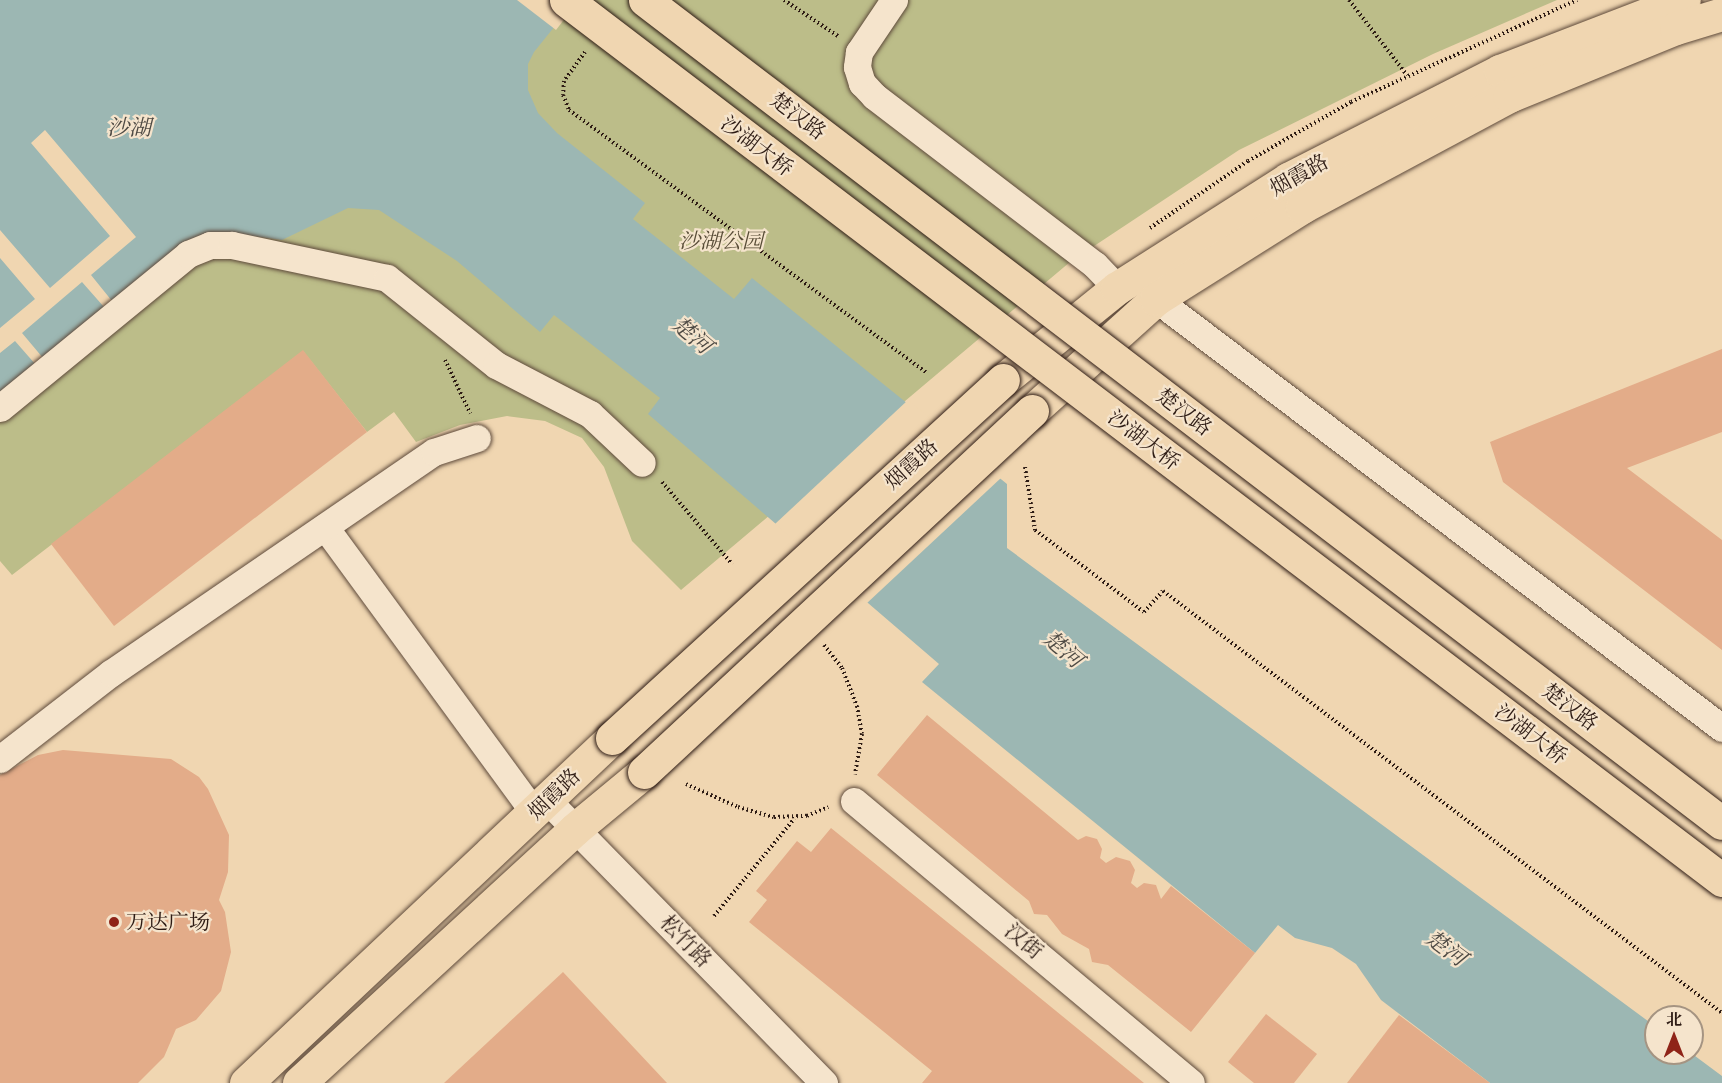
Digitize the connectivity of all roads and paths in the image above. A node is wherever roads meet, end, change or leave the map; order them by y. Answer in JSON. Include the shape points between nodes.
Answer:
{"nodes":[{"id":1,"x":566,"y":0,"type":"edge"},
{"id":2,"x":645,"y":0,"type":"edge"},
{"id":3,"x":784,"y":0,"type":"edge"},
{"id":4,"x":894,"y":0,"type":"edge"},
{"id":5,"x":1349,"y":0,"type":"edge"},
{"id":6,"x":1684,"y":0,"type":"edge"},
{"id":7,"x":1722,"y":14,"type":"edge"},
{"id":8,"x":588,"y":49,"type":"dead end"},
{"id":9,"x":859,"y":52,"type":"junction"},
{"id":10,"x":1407,"y":75,"type":"dead end"},
{"id":11,"x":1117,"y":288,"type":"junction"},
{"id":12,"x":1156,"y":299,"type":"junction"},
{"id":13,"x":439,"y":320,"type":"junction"},
{"id":14,"x":926,"y":372,"type":"dead end"},
{"id":15,"x":0,"y":408,"type":"edge"},
{"id":16,"x":477,"y":438,"type":"joint"},
{"id":17,"x":642,"y":463,"type":"joint"},
{"id":18,"x":1025,"y":467,"type":"dead end"},
{"id":19,"x":325,"y":527,"type":"junction"},
{"id":20,"x":732,"y":564,"type":"dead end"},
{"id":21,"x":823,"y":645,"type":"dead end"},
{"id":22,"x":1722,"y":728,"type":"edge"},
{"id":23,"x":0,"y":759,"type":"edge"},
{"id":24,"x":686,"y":784,"type":"dead end"},
{"id":25,"x":847,"y":794,"type":"junction"},
{"id":26,"x":540,"y":807,"type":"junction"},
{"id":27,"x":795,"y":818,"type":"junction"},
{"id":28,"x":1722,"y":824,"type":"edge"},
{"id":29,"x":575,"y":829,"type":"junction"},
{"id":30,"x":1722,"y":880,"type":"edge"},
{"id":31,"x":714,"y":916,"type":"dead end"},
{"id":32,"x":1722,"y":1013,"type":"edge"},
{"id":33,"x":246,"y":1083,"type":"edge"},
{"id":34,"x":299,"y":1083,"type":"edge"},
{"id":35,"x":824,"y":1083,"type":"edge"},
{"id":36,"x":1191,"y":1083,"type":"edge"}],
"edges":[{"from":1,"to":30,"type":"main road","name":"沙湖大桥","bridge":true},
{"from":2,"to":28,"type":"main road","name":"楚汉路","bridge":true},
{"from":3,"to":9,"type":"path"},
{"from":4,"to":9,"type":"street"},
{"from":5,"to":10,"type":"path"},
{"from":6,"to":11,"type":"main road","name":"烟霞路","via":[[1500,71],[1288,179]]},
{"from":7,"to":12,"type":"main road","name":"烟霞路","via":[[1676,28],[1509,96],[1302,207]]},
{"from":8,"to":14,"type":"path","via":[[564,81],[563,95],[569,110]]},
{"from":9,"to":11,"type":"street","via":[[858,75],[874,96],[1095,265]]},
{"from":11,"to":26,"type":"main road","name":"烟霞路","bridge":true,"via":[[1003,380]]},
{"from":12,"to":22,"type":"street"},
{"from":12,"to":29,"type":"main road","name":"烟霞路","bridge":true,"via":[[644,772]]},
{"from":13,"to":15,"type":"street","via":[[387,278],[232,245],[210,245],[188,254]]},
{"from":13,"to":16,"type":"path","via":[[436,340],[472,417]]},
{"from":13,"to":17,"type":"street","via":[[496,365],[590,414]]},
{"from":16,"to":19,"type":"street","via":[[434,452]]},
{"from":17,"to":20,"type":"path"},
{"from":18,"to":32,"type":"path","via":[[1035,530],[1144,612],[1163,591]]},
{"from":19,"to":23,"type":"street","via":[[111,673]]},
{"from":19,"to":26,"type":"street","name":"松竹路"},
{"from":21,"to":25,"type":"path","via":[[842,668],[857,706],[861,745]]},
{"from":24,"to":27,"type":"path","via":[[758,813]]},
{"from":25,"to":27,"type":"path"},
{"from":25,"to":36,"type":"street","name":"汉街"},
{"from":26,"to":29,"type":"street","name":"松竹路"},
{"from":26,"to":33,"type":"main road","name":"烟霞路"},
{"from":27,"to":31,"type":"path"},
{"from":29,"to":34,"type":"main road","name":"烟霞路"},
{"from":29,"to":35,"type":"street","name":"松竹路"}]}
